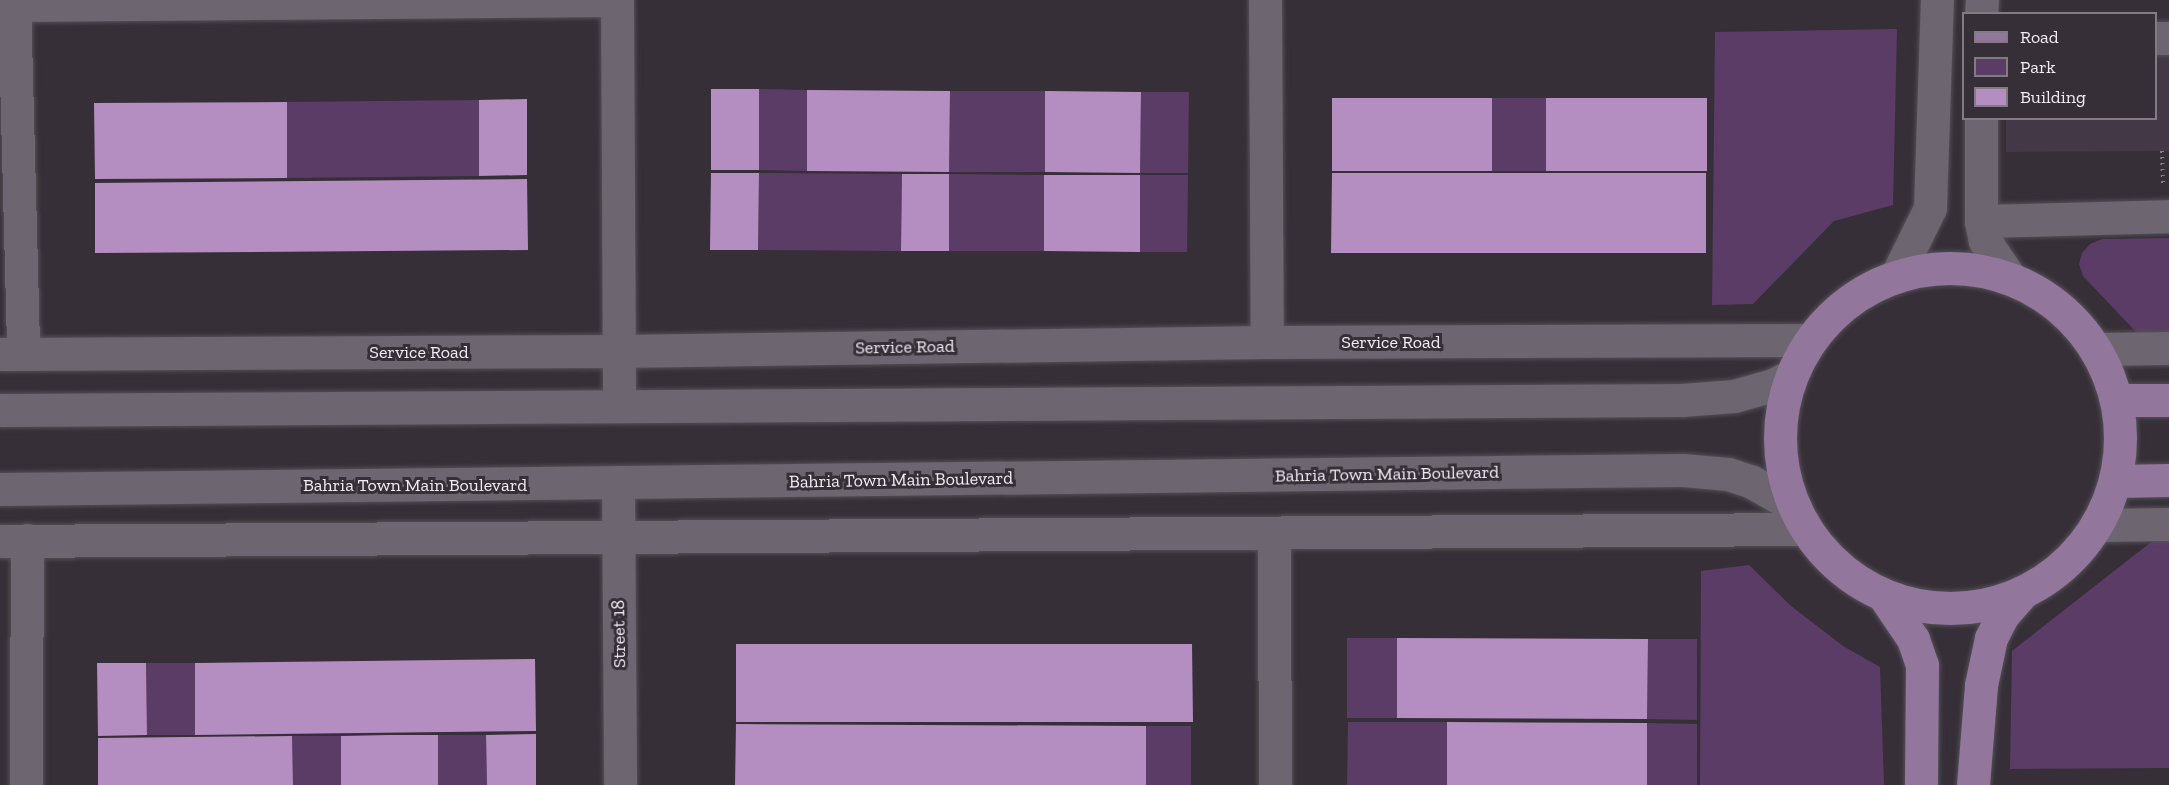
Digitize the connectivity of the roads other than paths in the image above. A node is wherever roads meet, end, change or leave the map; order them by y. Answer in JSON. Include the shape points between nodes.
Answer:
{"nodes":[{"id":1,"x":611,"y":0,"type":"edge"},
{"id":2,"x":617,"y":0,"type":"edge"},
{"id":3,"x":1265,"y":0,"type":"edge"},
{"id":4,"x":1936,"y":0,"type":"edge"},
{"id":5,"x":13,"y":2,"type":"edge"},
{"id":6,"x":1981,"y":120,"type":"edge"},
{"id":7,"x":2169,"y":216,"type":"edge"},
{"id":8,"x":1981,"y":221,"type":"junction"},
{"id":9,"x":1897,"y":275,"type":"junction"},
{"id":10,"x":2010,"y":278,"type":"junction"},
{"id":11,"x":1810,"y":340,"type":"junction"},
{"id":12,"x":1267,"y":342,"type":"junction"},
{"id":13,"x":2169,"y":348,"type":"edge"},
{"id":14,"x":2096,"y":349,"type":"junction"},
{"id":15,"x":618,"y":351,"type":"junction"},
{"id":16,"x":12,"y":354,"type":"edge"},
{"id":17,"x":1791,"y":376,"type":"junction"},
{"id":18,"x":2116,"y":400,"type":"junction"},
{"id":19,"x":2169,"y":400,"type":"edge"},
{"id":20,"x":619,"y":405,"type":"junction"},
{"id":21,"x":0,"y":410,"type":"edge"},
{"id":22,"x":2169,"y":480,"type":"edge"},
{"id":23,"x":2115,"y":481,"type":"junction"},
{"id":24,"x":618,"y":484,"type":"junction"},
{"id":25,"x":0,"y":489,"type":"edge"},
{"id":26,"x":1800,"y":517,"type":"junction"},
{"id":27,"x":2169,"y":524,"type":"edge"},
{"id":28,"x":2097,"y":525,"type":"junction"},
{"id":29,"x":1274,"y":534,"type":"junction"},
{"id":30,"x":618,"y":535,"type":"junction"},
{"id":31,"x":13,"y":541,"type":"edge"},
{"id":32,"x":2023,"y":592,"type":"junction"},
{"id":33,"x":1884,"y":596,"type":"junction"},
{"id":34,"x":26,"y":785,"type":"edge"},
{"id":35,"x":620,"y":785,"type":"edge"},
{"id":36,"x":1275,"y":785,"type":"edge"},
{"id":37,"x":1921,"y":785,"type":"edge"},
{"id":38,"x":1973,"y":785,"type":"edge"}],
"edges":[{"from":1,"to":5,"type":"street"},
{"from":2,"to":15,"type":"street"},
{"from":3,"to":12,"type":"street"},
{"from":4,"to":9,"type":"street","via":[[1930,208]]},
{"from":5,"to":16,"type":"street"},
{"from":6,"to":8,"type":"street"},
{"from":7,"to":8,"type":"street"},
{"from":8,"to":10,"type":"street","via":[[1985,241]]},
{"from":9,"to":10,"type":"main road","via":[[1954,267]]},
{"from":9,"to":11,"type":"main road","via":[[1863,290],[1834,312]]},
{"from":10,"to":14,"type":"main road","via":[[2044,294],[2073,319]]},
{"from":11,"to":12,"type":"street","name":"Service Road"},
{"from":11,"to":17,"type":"main road"},
{"from":12,"to":15,"type":"street","name":"Service Road"},
{"from":13,"to":14,"type":"street"},
{"from":14,"to":18,"type":"main road"},
{"from":15,"to":16,"type":"street","name":"Service Road"},
{"from":15,"to":20,"type":"street"},
{"from":17,"to":20,"type":"street","via":[[1734,396],[1682,400]]},
{"from":17,"to":26,"type":"main road","via":[[1782,408],[1780,442],[1784,474]]},
{"from":18,"to":19,"type":"main road"},
{"from":18,"to":23,"type":"main road","via":[[2120,440]]},
{"from":20,"to":21,"type":"street"},
{"from":22,"to":23,"type":"main road"},
{"from":23,"to":28,"type":"main road"},
{"from":24,"to":25,"type":"street","name":"Bahria Town Main Boulevard"},
{"from":24,"to":26,"type":"street","name":"Bahria Town Main Boulevard","via":[[1683,470],[1728,474],[1752,482]]},
{"from":24,"to":30,"type":"street","name":"Street 18"},
{"from":26,"to":29,"type":"street"},
{"from":26,"to":33,"type":"main road","via":[[1836,564]]},
{"from":27,"to":28,"type":"street"},
{"from":28,"to":32,"type":"main road","via":[[2077,552],[2051,575]]},
{"from":29,"to":30,"type":"street"},
{"from":29,"to":36,"type":"street"},
{"from":30,"to":31,"type":"street"},
{"from":30,"to":35,"type":"street","name":"Street 18"},
{"from":31,"to":34,"type":"street"},
{"from":32,"to":33,"type":"main road","via":[[1989,604],[1954,609],[1918,606]]},
{"from":32,"to":38,"type":"main road","via":[[2002,616],[1991,638],[1981,686]]},
{"from":33,"to":37,"type":"main road","via":[[1913,639],[1922,664]]}]}
